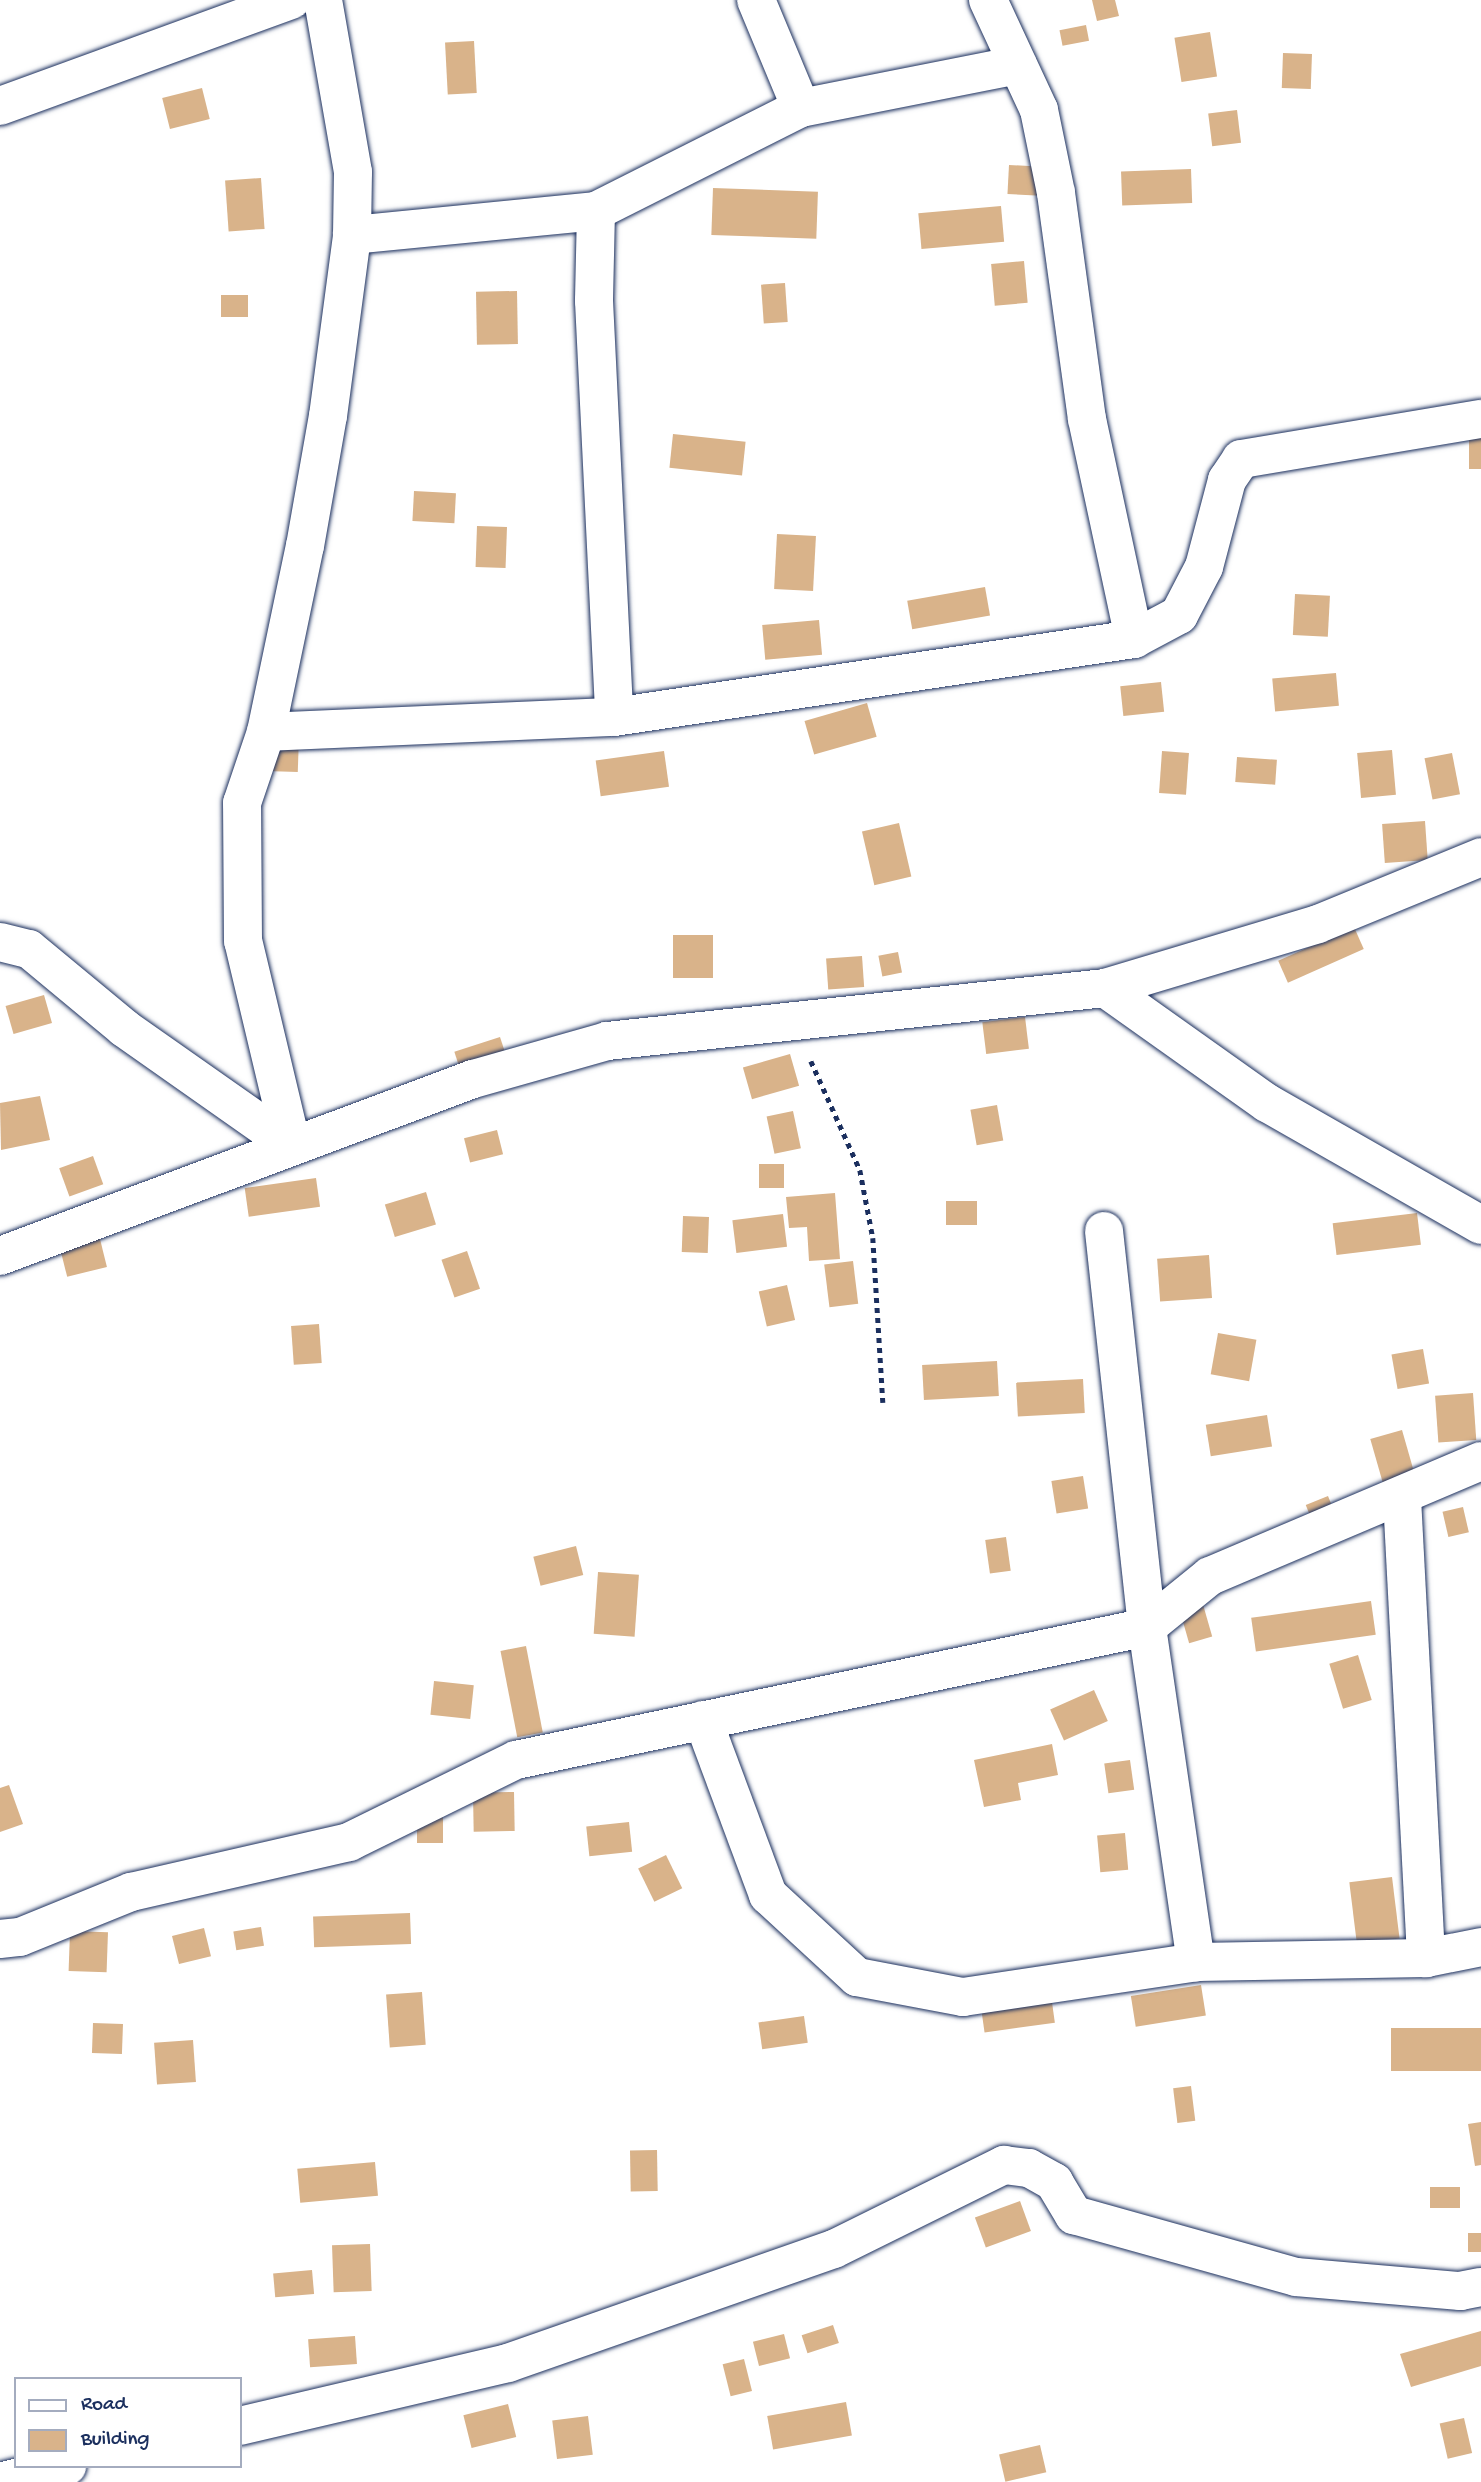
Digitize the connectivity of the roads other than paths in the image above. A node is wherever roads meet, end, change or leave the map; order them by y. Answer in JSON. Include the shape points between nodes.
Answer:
{"nodes":[{"id":1,"x":291,"y":0,"type":"edge"},
{"id":2,"x":323,"y":0,"type":"edge"},
{"id":3,"x":756,"y":0,"type":"edge"},
{"id":4,"x":988,"y":0,"type":"edge"},
{"id":5,"x":1018,"y":65,"type":"junction"},
{"id":6,"x":0,"y":106,"type":"edge"},
{"id":7,"x":801,"y":108,"type":"junction"},
{"id":8,"x":596,"y":211,"type":"junction"},
{"id":9,"x":352,"y":235,"type":"junction"},
{"id":10,"x":1481,"y":419,"type":"edge"},
{"id":11,"x":1134,"y":639,"type":"junction"},
{"id":12,"x":614,"y":717,"type":"junction"},
{"id":13,"x":265,"y":732,"type":"junction"},
{"id":14,"x":1481,"y":857,"type":"edge"},
{"id":15,"x":0,"y":942,"type":"edge"},
{"id":16,"x":1105,"y":988,"type":"junction"},
{"id":17,"x":292,"y":1146,"type":"junction"},
{"id":18,"x":1481,"y":1226,"type":"edge"},
{"id":19,"x":1104,"y":1231,"type":"dead end"},
{"id":20,"x":0,"y":1256,"type":"edge"},
{"id":21,"x":1481,"y":1461,"type":"edge"},
{"id":22,"x":1402,"y":1498,"type":"junction"},
{"id":23,"x":1147,"y":1627,"type":"junction"},
{"id":24,"x":702,"y":1720,"type":"junction"},
{"id":25,"x":0,"y":1939,"type":"edge"},
{"id":26,"x":1481,"y":1947,"type":"edge"},
{"id":27,"x":1426,"y":1958,"type":"junction"},
{"id":28,"x":1196,"y":1962,"type":"junction"},
{"id":29,"x":1481,"y":2287,"type":"edge"},
{"id":30,"x":242,"y":2426,"type":"edge"},
{"id":31,"x":54,"y":2468,"type":"edge"},
{"id":32,"x":2,"y":2476,"type":"edge"}],
"edges":[{"from":1,"to":6,"type":"street"},
{"from":2,"to":9,"type":"street","via":[[352,172]]},
{"from":3,"to":7,"type":"street"},
{"from":4,"to":5,"type":"street"},
{"from":5,"to":7,"type":"street"},
{"from":5,"to":11,"type":"street","via":[[1039,110],[1056,193],[1087,419]]},
{"from":7,"to":8,"type":"street"},
{"from":8,"to":9,"type":"street"},
{"from":8,"to":12,"type":"street","via":[[594,301]]},
{"from":9,"to":13,"type":"street","via":[[328,416]]},
{"from":10,"to":11,"type":"street","via":[[1241,459],[1227,480],[1204,567],[1179,615]]},
{"from":11,"to":12,"type":"street"},
{"from":12,"to":13,"type":"street"},
{"from":13,"to":17,"type":"street","via":[[242,803],[243,941]]},
{"from":14,"to":16,"type":"street","via":[[1318,924]]},
{"from":15,"to":17,"type":"street","via":[[29,949],[124,1028]]},
{"from":16,"to":17,"type":"street","via":[[607,1041],[473,1079]]},
{"from":16,"to":18,"type":"street","via":[[1267,1103]]},
{"from":17,"to":20,"type":"street"},
{"from":19,"to":23,"type":"street"},
{"from":21,"to":22,"type":"street"},
{"from":22,"to":23,"type":"street","via":[[1210,1576]]},
{"from":22,"to":27,"type":"street"},
{"from":23,"to":24,"type":"street"},
{"from":23,"to":28,"type":"street"},
{"from":24,"to":25,"type":"street","via":[[516,1760],[349,1842],[131,1892],[20,1937]]},
{"from":24,"to":28,"type":"street","via":[[768,1895],[857,1978],[963,1997]]},
{"from":26,"to":27,"type":"street"},
{"from":27,"to":28,"type":"street"},
{"from":29,"to":30,"type":"street","via":[[1460,2291],[1296,2277],[1074,2216],[1054,2182],[1029,2168],[1004,2165],[834,2249],[508,2363]]},
{"from":31,"to":32,"type":"street"}]}
